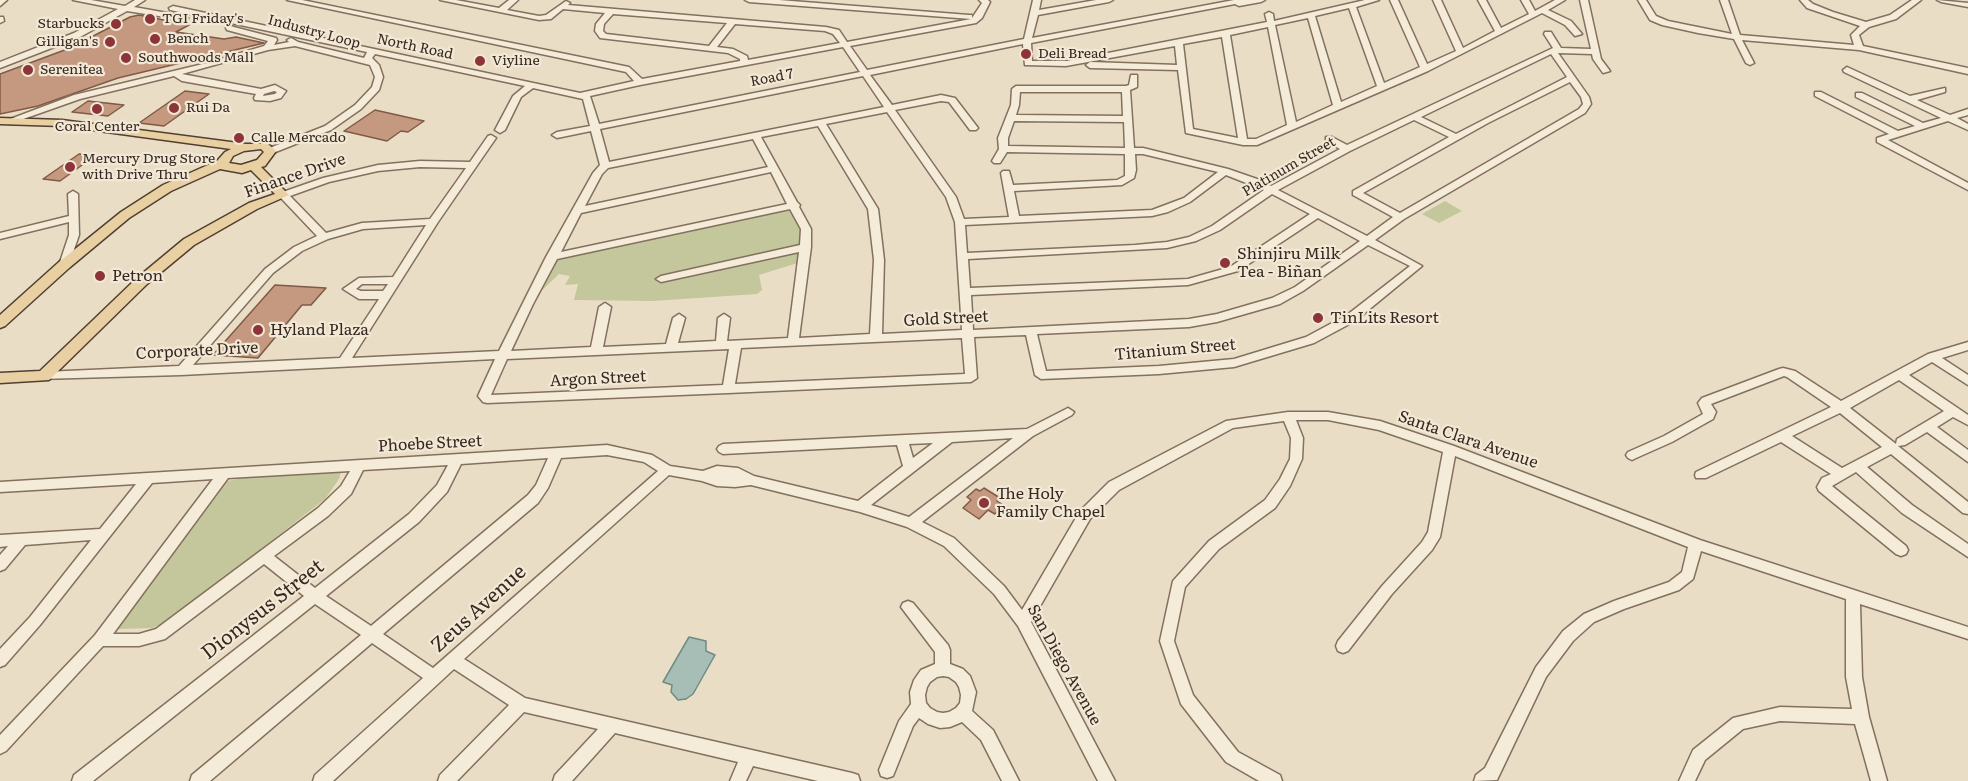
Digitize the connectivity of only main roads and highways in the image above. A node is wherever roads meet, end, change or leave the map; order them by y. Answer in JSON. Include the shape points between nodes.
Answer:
{"nodes":[{"id":1,"x":3,"y":124,"type":"edge"},
{"id":2,"x":33,"y":124,"type":"junction"},
{"id":3,"x":245,"y":147,"type":"junction"},
{"id":4,"x":225,"y":160,"type":"junction"},
{"id":5,"x":254,"y":166,"type":"junction"},
{"id":6,"x":0,"y":323,"type":"edge"},
{"id":7,"x":44,"y":376,"type":"joint"},
{"id":8,"x":0,"y":378,"type":"edge"}],
"edges":[{"from":1,"to":2,"type":"main road"},
{"from":2,"to":3,"type":"main road"},
{"from":2,"to":4,"type":"main road","via":[[215,149]]},
{"from":3,"to":4,"type":"main road"},
{"from":3,"to":5,"type":"main road","via":[[260,146],[270,152],[267,159]]},
{"from":4,"to":5,"type":"main road","via":[[227,168]]},
{"from":4,"to":6,"type":"main road","via":[[152,197],[64,265]]},
{"from":5,"to":7,"type":"main road","name":"Finance Drive","via":[[283,195],[253,206],[189,242],[142,281]]},
{"from":7,"to":8,"type":"main road","name":"Corporate Drive"}]}
